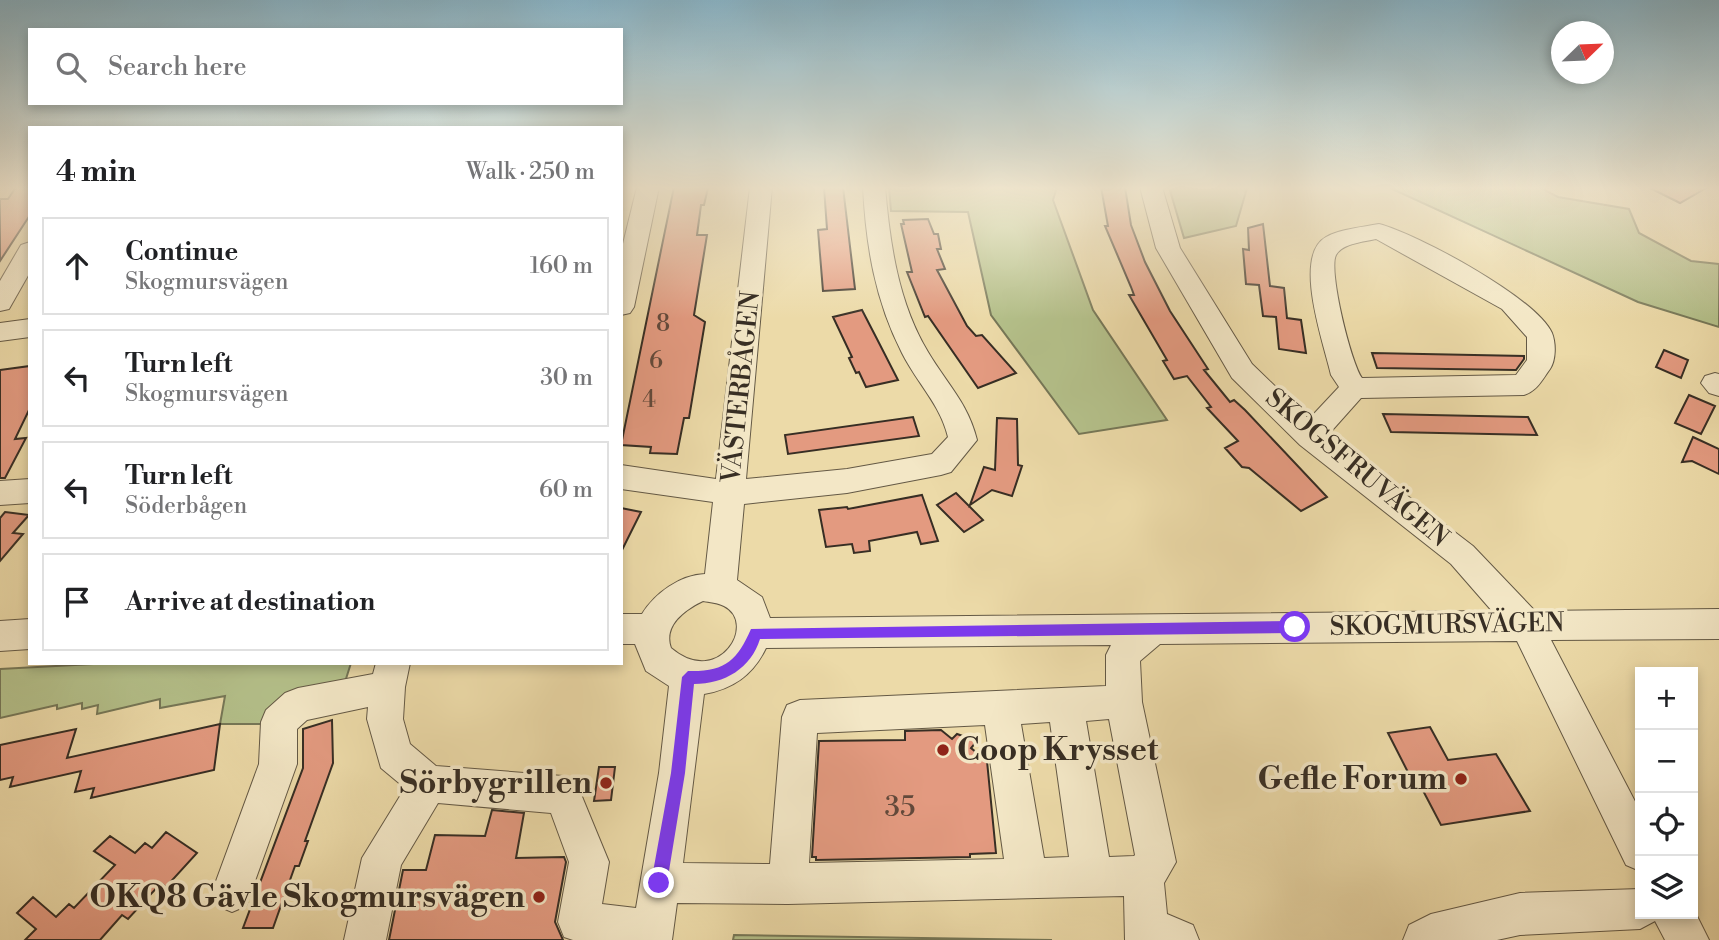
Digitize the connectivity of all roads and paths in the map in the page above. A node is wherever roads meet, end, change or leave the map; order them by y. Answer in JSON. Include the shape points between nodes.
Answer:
{"nodes":[{"id":1,"x":638,"y":231,"type":"edge"},
{"id":2,"x":757,"y":231,"type":"edge"},
{"id":3,"x":878,"y":231,"type":"edge"},
{"id":4,"x":1163,"y":231,"type":"edge"},
{"id":5,"x":28,"y":253,"type":"edge"},
{"id":6,"x":4,"y":288,"type":"edge"},
{"id":7,"x":623,"y":298,"type":"edge"},
{"id":8,"x":28,"y":328,"type":"edge"},
{"id":9,"x":0,"y":332,"type":"edge"},
{"id":10,"x":1354,"y":388,"type":"junction"},
{"id":11,"x":1310,"y":436,"type":"junction"},
{"id":12,"x":623,"y":477,"type":"edge"},
{"id":13,"x":28,"y":491,"type":"edge"},
{"id":14,"x":0,"y":493,"type":"edge"},
{"id":15,"x":731,"y":493,"type":"junction"},
{"id":16,"x":720,"y":588,"type":"junction"},
{"id":17,"x":1719,"y":624,"type":"edge"},
{"id":18,"x":1526,"y":625,"type":"junction"},
{"id":19,"x":1154,"y":628,"type":"junction"},
{"id":20,"x":637,"y":629,"type":"edge"},
{"id":21,"x":755,"y":633,"type":"junction"},
{"id":22,"x":28,"y":634,"type":"edge"},
{"id":23,"x":0,"y":636,"type":"edge"},
{"id":24,"x":390,"y":675,"type":"edge"},
{"id":25,"x":688,"y":677,"type":"junction"},
{"id":26,"x":1124,"y":702,"type":"junction"},
{"id":27,"x":1065,"y":705,"type":"junction"},
{"id":28,"x":1001,"y":709,"type":"junction"},
{"id":29,"x":429,"y":784,"type":"junction"},
{"id":30,"x":1635,"y":841,"type":"edge"},
{"id":31,"x":1143,"y":876,"type":"junction"},
{"id":32,"x":1092,"y":877,"type":"junction"},
{"id":33,"x":1027,"y":879,"type":"junction"},
{"id":34,"x":659,"y":883,"type":"junction"},
{"id":35,"x":788,"y":884,"type":"junction"},
{"id":36,"x":232,"y":892,"type":"dead end"},
{"id":37,"x":1635,"y":909,"type":"edge"},
{"id":38,"x":1676,"y":919,"type":"edge"},
{"id":39,"x":577,"y":931,"type":"edge"},
{"id":40,"x":651,"y":935,"type":"edge"},
{"id":41,"x":1157,"y":939,"type":"edge"},
{"id":42,"x":365,"y":940,"type":"edge"},
{"id":43,"x":1424,"y":940,"type":"edge"},
{"id":44,"x":1688,"y":940,"type":"edge"}],
"edges":[{"from":1,"to":7,"type":"street"},
{"from":2,"to":15,"type":"street","name":"VÄSTERBÅGEN"},
{"from":3,"to":15,"type":"street","via":[[887,287],[915,353],[957,415],[963,440],[942,464],[846,481]]},
{"from":4,"to":11,"type":"street","name":"SKOGSFRUVÄGEN","via":[[1168,248],[1242,371]]},
{"from":5,"to":6,"type":"street"},
{"from":8,"to":9,"type":"street"},
{"from":10,"to":10,"type":"street","via":[[1345,375],[1322,279],[1323,254],[1334,242],[1379,231],[1511,303],[1540,335],[1541,361],[1524,385]]},
{"from":10,"to":11,"type":"street"},
{"from":11,"to":18,"type":"street","name":"SKOGSFRUVÄGEN","via":[[1462,555]]},
{"from":12,"to":15,"type":"street"},
{"from":13,"to":14,"type":"street"},
{"from":15,"to":16,"type":"street","name":"VÄSTERBÅGEN"},
{"from":16,"to":20,"type":"street","via":[[702,587],[678,596]]},
{"from":16,"to":21,"type":"street","via":[[743,599],[751,609]]},
{"from":17,"to":18,"type":"street","name":"SKOGMURSVÄGEN"},
{"from":18,"to":19,"type":"street","name":"SKOGMURSVÄGEN"},
{"from":18,"to":30,"type":"street","name":"SKOGSFRUVÄGEN"},
{"from":19,"to":21,"type":"street","name":"SKOGMURSVÄGEN"},
{"from":19,"to":26,"type":"street","via":[[1123,655]]},
{"from":20,"to":25,"type":"street","via":[[675,673]]},
{"from":21,"to":25,"type":"street","via":[[745,656],[724,673]]},
{"from":22,"to":23,"type":"street"},
{"from":24,"to":29,"type":"street","via":[[385,719],[394,755]]},
{"from":24,"to":36,"type":"street","via":[[298,705],[279,722],[278,764]]},
{"from":25,"to":34,"type":"street"},
{"from":26,"to":27,"type":"street"},
{"from":26,"to":31,"type":"street","via":[[1156,862]]},
{"from":27,"to":28,"type":"street"},
{"from":27,"to":32,"type":"street"},
{"from":28,"to":33,"type":"street"},
{"from":28,"to":35,"type":"street","via":[[800,717]]},
{"from":29,"to":39,"type":"street","via":[[563,795],[589,862]]},
{"from":29,"to":42,"type":"street","via":[[382,858]]},
{"from":31,"to":32,"type":"street"},
{"from":31,"to":41,"type":"street"},
{"from":32,"to":33,"type":"street"},
{"from":33,"to":35,"type":"street"},
{"from":34,"to":35,"type":"street"},
{"from":34,"to":40,"type":"street"},
{"from":37,"to":43,"type":"street","via":[[1520,914],[1431,934]]},
{"from":38,"to":44,"type":"street"},
{"from":39,"to":40,"type":"street"}]}
